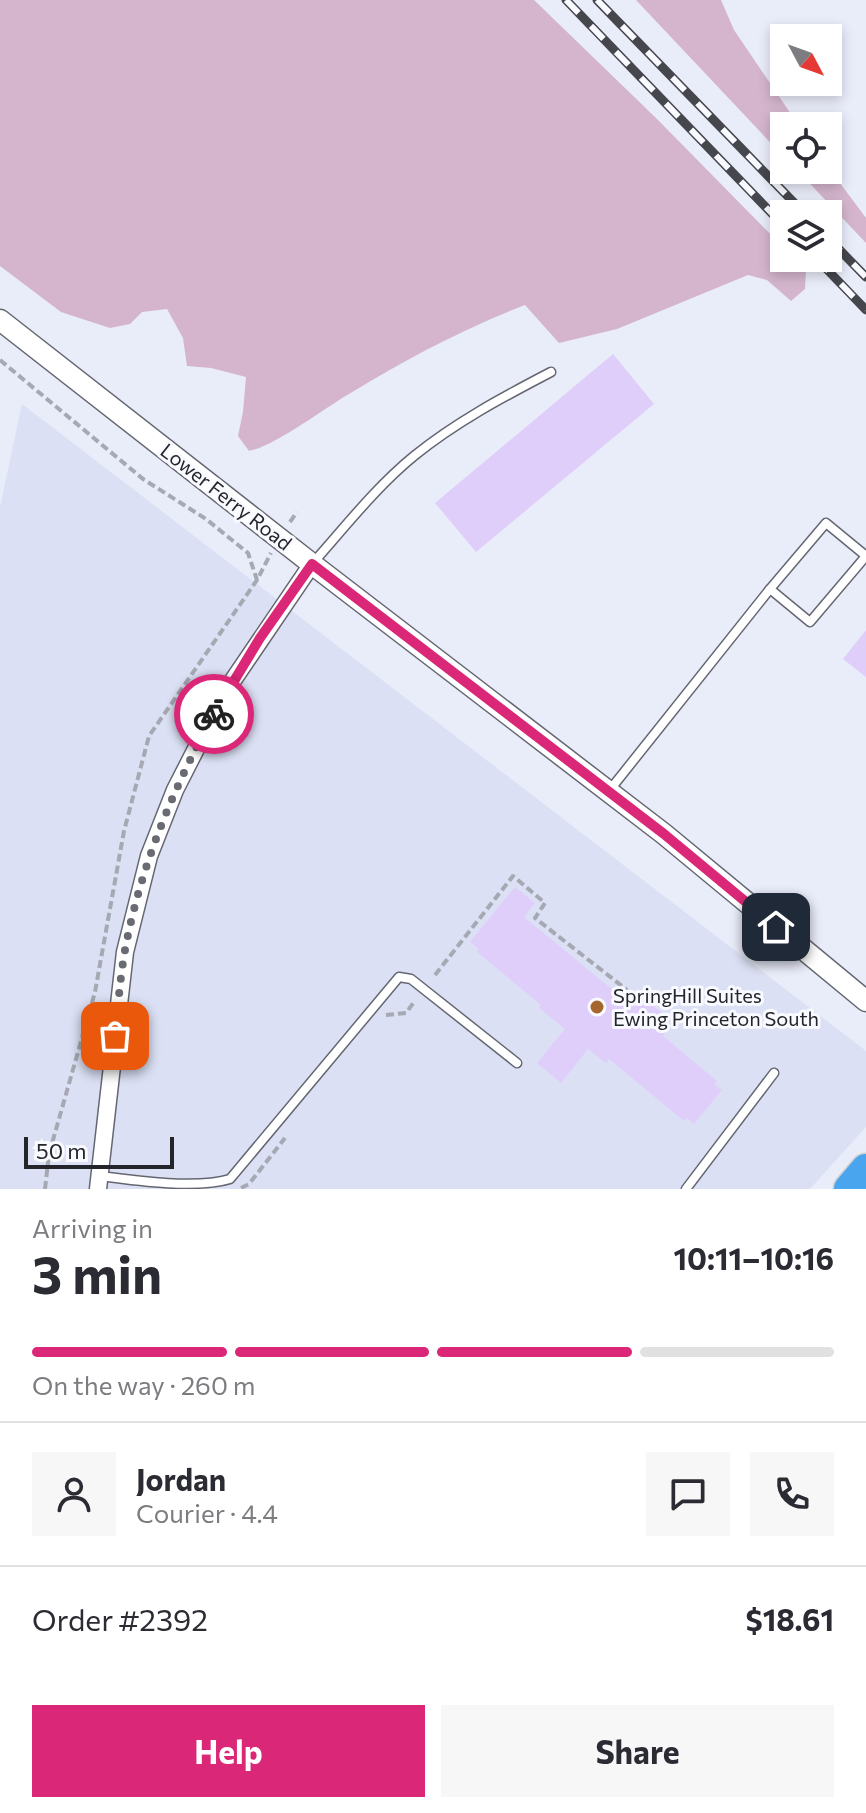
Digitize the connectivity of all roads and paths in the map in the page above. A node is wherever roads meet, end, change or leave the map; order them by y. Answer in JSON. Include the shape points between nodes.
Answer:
{"nodes":[{"id":1,"x":0,"y":320,"type":"edge"},
{"id":2,"x":0,"y":360,"type":"edge"},
{"id":3,"x":551,"y":372,"type":"dead end"},
{"id":4,"x":866,"y":556,"type":"edge"},
{"id":5,"x":312,"y":564,"type":"junction"},
{"id":6,"x":257,"y":580,"type":"dead end"},
{"id":7,"x":770,"y":589,"type":"junction"},
{"id":8,"x":608,"y":791,"type":"junction"},
{"id":9,"x":435,"y":975,"type":"dead end"},
{"id":10,"x":627,"y":990,"type":"dead end"},
{"id":11,"x":866,"y":1001,"type":"edge"},
{"id":12,"x":517,"y":1063,"type":"dead end"},
{"id":13,"x":774,"y":1073,"type":"dead end"},
{"id":14,"x":866,"y":1169,"type":"edge"},
{"id":15,"x":99,"y":1182,"type":"edge"},
{"id":16,"x":686,"y":1189,"type":"edge"},
{"id":17,"x":849,"y":1189,"type":"edge"}],
"edges":[{"from":1,"to":5,"type":"street","name":"Lower Ferry Road"},
{"from":2,"to":6,"type":"path","via":[[143,479],[248,553]]},
{"from":3,"to":5,"type":"lane","via":[[485,406],[414,456]]},
{"from":4,"to":7,"type":"lane","via":[[826,523]]},
{"from":4,"to":7,"type":"lane","via":[[810,622]]},
{"from":5,"to":8,"type":"street","name":"Lower Ferry Road"},
{"from":5,"to":15,"type":"street","via":[[225,692],[175,790],[149,856],[125,952]]},
{"from":7,"to":8,"type":"lane"},
{"from":8,"to":11,"type":"street","name":"Lower Ferry Road"},
{"from":9,"to":10,"type":"path","via":[[513,876],[545,903],[535,918]]},
{"from":12,"to":15,"type":"lane","via":[[411,979],[399,977],[230,1179],[198,1189]]},
{"from":13,"to":16,"type":"lane"},
{"from":14,"to":17,"type":"highway"}]}
